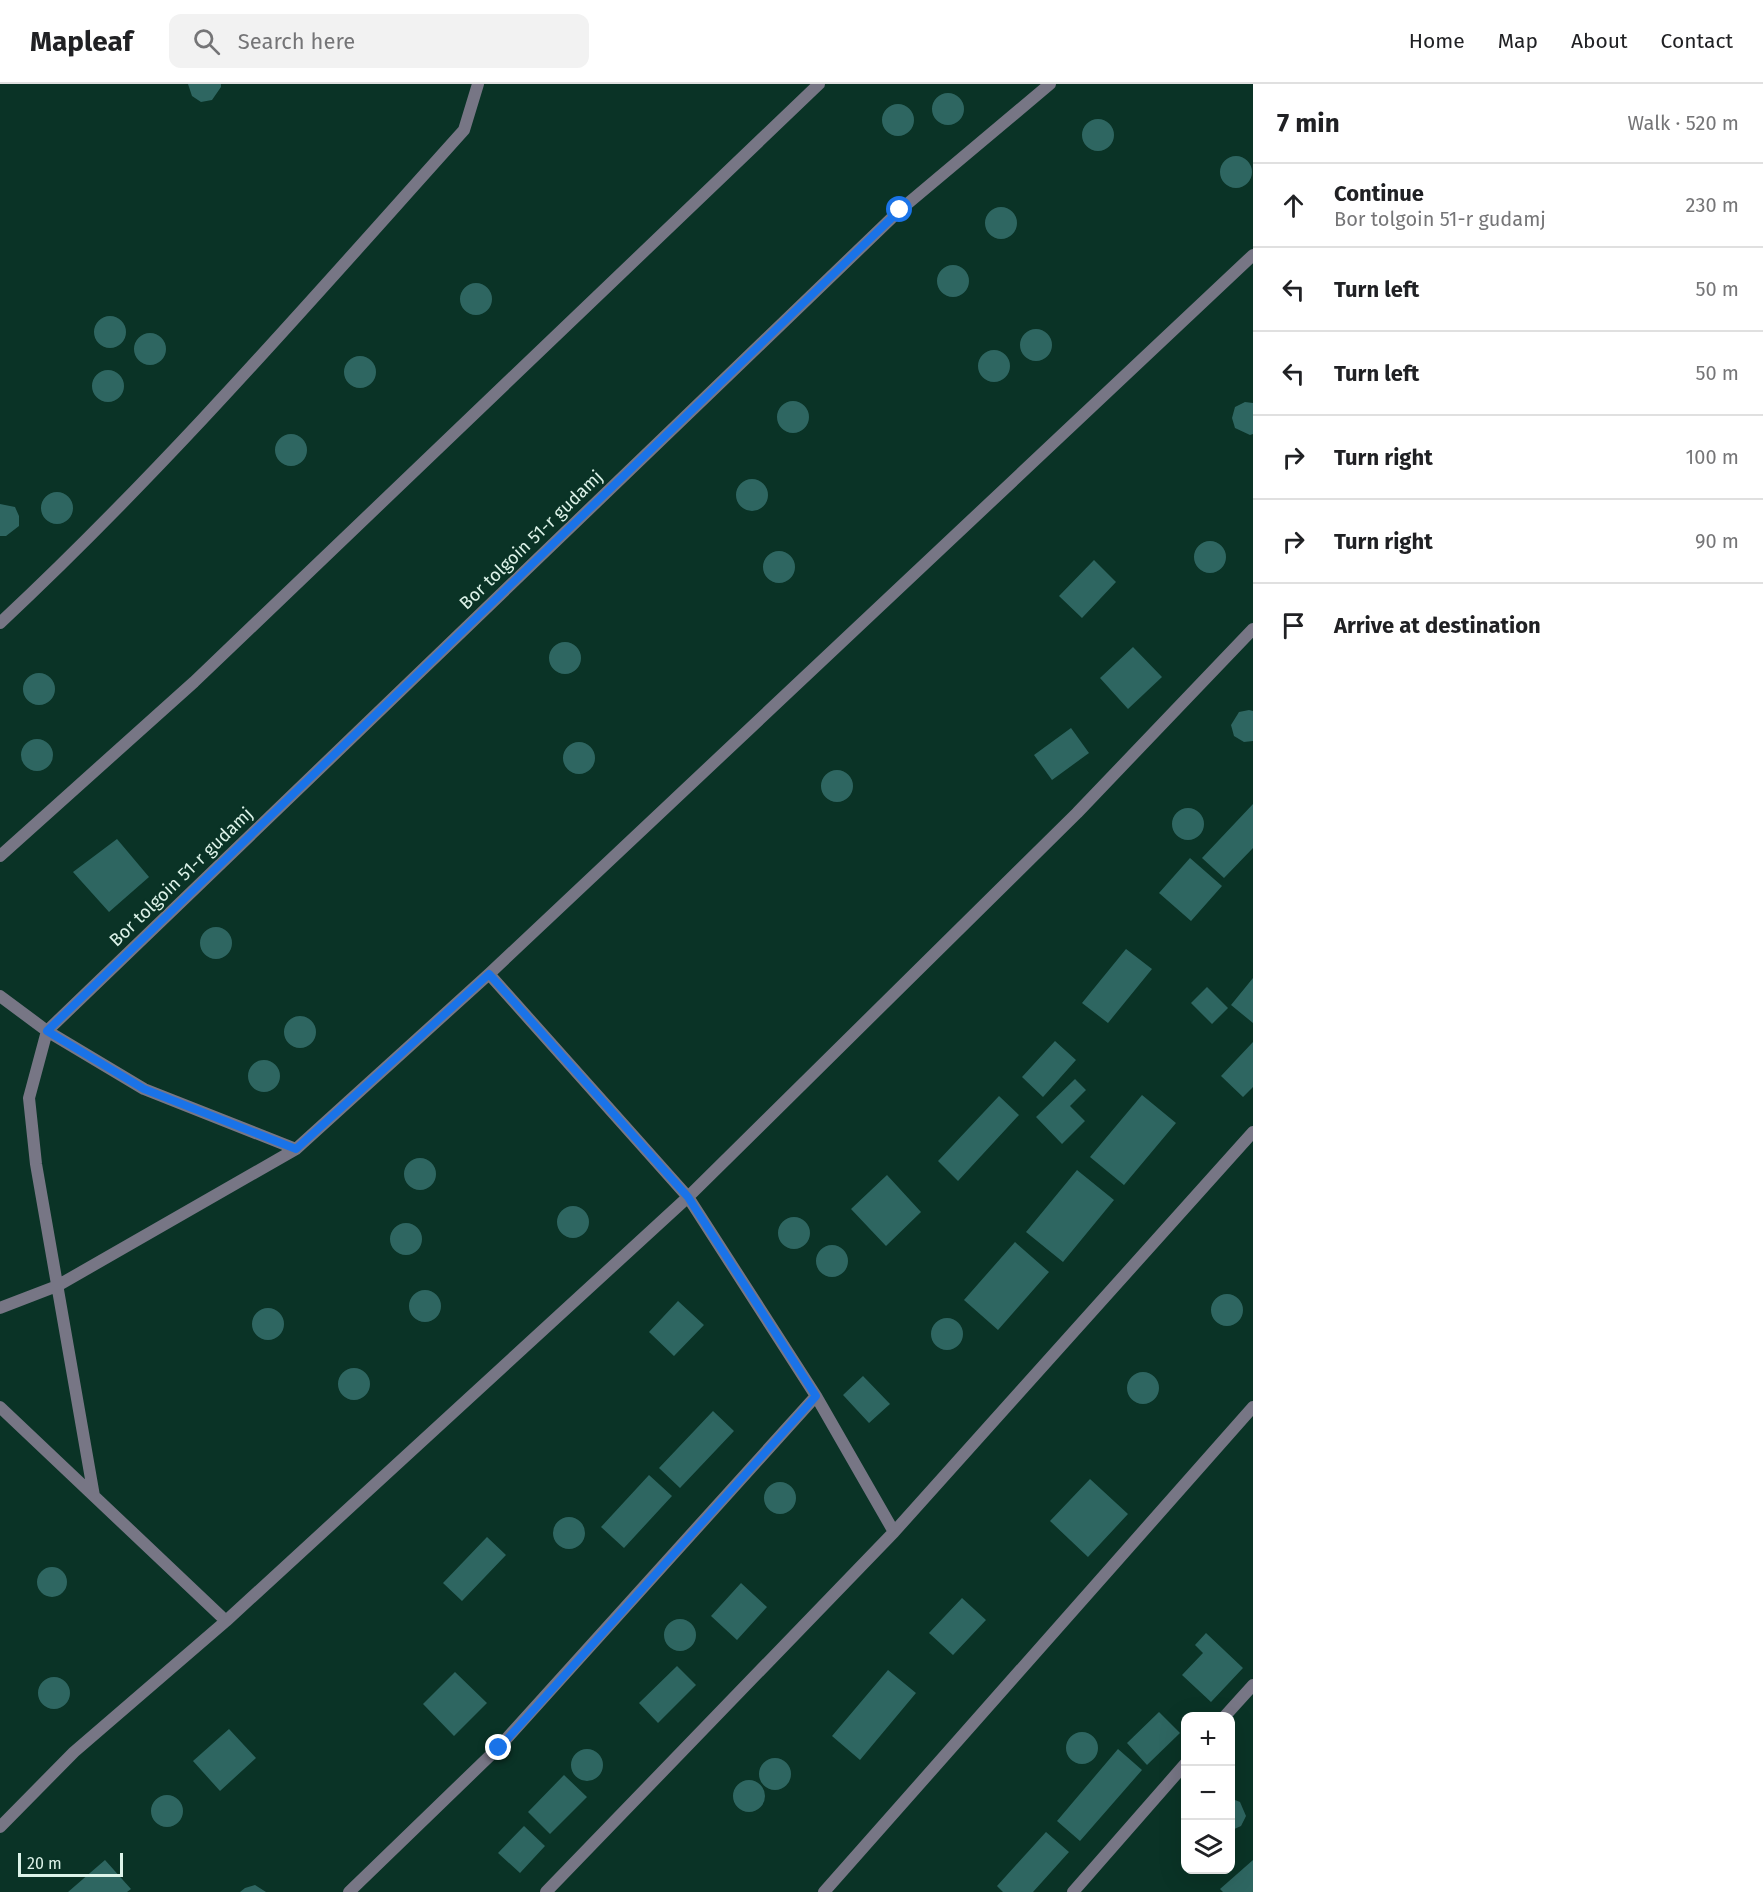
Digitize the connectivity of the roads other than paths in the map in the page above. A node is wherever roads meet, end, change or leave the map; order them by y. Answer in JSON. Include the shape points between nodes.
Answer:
{"nodes":[{"id":1,"x":478,"y":84,"type":"edge"},
{"id":2,"x":819,"y":84,"type":"edge"},
{"id":3,"x":1050,"y":84,"type":"edge"},
{"id":4,"x":1253,"y":255,"type":"edge"},
{"id":5,"x":0,"y":623,"type":"edge"},
{"id":6,"x":1253,"y":629,"type":"edge"},
{"id":7,"x":0,"y":856,"type":"edge"},
{"id":8,"x":489,"y":974,"type":"junction"},
{"id":9,"x":0,"y":996,"type":"edge"},
{"id":10,"x":47,"y":1031,"type":"junction"},
{"id":11,"x":1253,"y":1132,"type":"edge"},
{"id":12,"x":296,"y":1149,"type":"junction"},
{"id":13,"x":688,"y":1197,"type":"junction"},
{"id":14,"x":57,"y":1286,"type":"junction"},
{"id":15,"x":0,"y":1308,"type":"edge"},
{"id":16,"x":816,"y":1396,"type":"junction"},
{"id":17,"x":0,"y":1407,"type":"edge"},
{"id":18,"x":1253,"y":1407,"type":"edge"},
{"id":19,"x":94,"y":1496,"type":"junction"},
{"id":20,"x":894,"y":1532,"type":"junction"},
{"id":21,"x":226,"y":1621,"type":"junction"},
{"id":22,"x":1253,"y":1685,"type":"edge"},
{"id":23,"x":1229,"y":1712,"type":"edge"},
{"id":24,"x":1182,"y":1766,"type":"edge"},
{"id":25,"x":0,"y":1827,"type":"edge"},
{"id":26,"x":349,"y":1892,"type":"edge"},
{"id":27,"x":546,"y":1892,"type":"edge"},
{"id":28,"x":824,"y":1892,"type":"edge"},
{"id":29,"x":1073,"y":1892,"type":"edge"}],
"edges":[{"from":1,"to":5,"type":"street","via":[[464,130],[230,391],[83,546]]},
{"from":2,"to":7,"type":"street","via":[[194,682]]},
{"from":3,"to":10,"type":"street","name":"Bor tolgoin 51-r gudamj","via":[[900,210]]},
{"from":4,"to":8,"type":"street"},
{"from":6,"to":13,"type":"street","via":[[1077,813]]},
{"from":8,"to":12,"type":"street"},
{"from":8,"to":13,"type":"street"},
{"from":9,"to":10,"type":"street"},
{"from":10,"to":12,"type":"street","via":[[144,1089]]},
{"from":10,"to":14,"type":"street","via":[[29,1098]]},
{"from":11,"to":20,"type":"street"},
{"from":12,"to":14,"type":"street"},
{"from":13,"to":16,"type":"street"},
{"from":13,"to":21,"type":"street"},
{"from":14,"to":15,"type":"street"},
{"from":14,"to":19,"type":"street"},
{"from":16,"to":20,"type":"street"},
{"from":16,"to":26,"type":"street","via":[[499,1748]]},
{"from":17,"to":19,"type":"street"},
{"from":18,"to":28,"type":"street"},
{"from":19,"to":21,"type":"street"},
{"from":20,"to":27,"type":"street"},
{"from":21,"to":25,"type":"street","via":[[74,1752]]},
{"from":22,"to":23,"type":"street"},
{"from":24,"to":29,"type":"street"}]}
